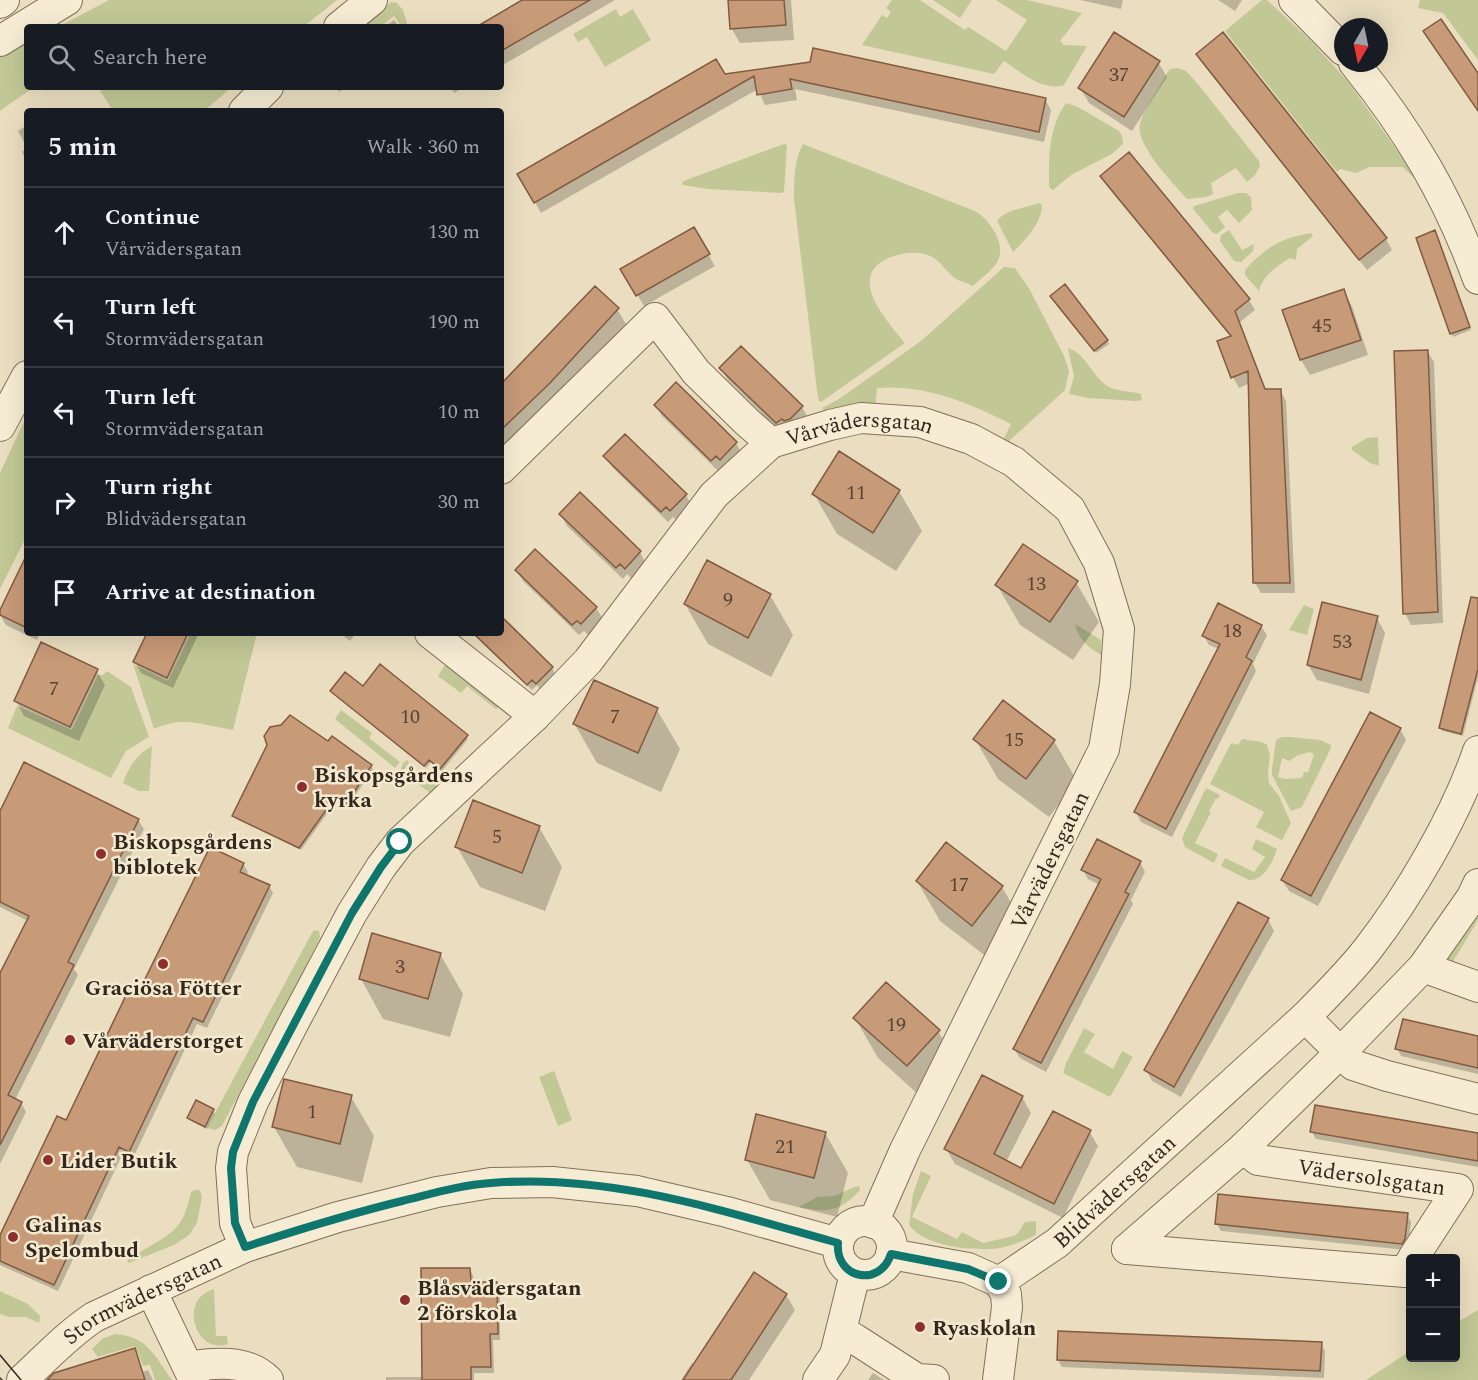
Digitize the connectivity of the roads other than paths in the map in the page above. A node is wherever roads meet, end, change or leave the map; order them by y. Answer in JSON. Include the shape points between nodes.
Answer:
{"nodes":[{"id":1,"x":4,"y":0,"type":"edge"},
{"id":2,"x":68,"y":0,"type":"edge"},
{"id":3,"x":372,"y":0,"type":"edge"},
{"id":4,"x":1294,"y":0,"type":"edge"},
{"id":5,"x":0,"y":3,"type":"edge"},
{"id":6,"x":28,"y":24,"type":"edge"},
{"id":7,"x":343,"y":24,"type":"edge"},
{"id":8,"x":24,"y":27,"type":"edge"},
{"id":9,"x":0,"y":41,"type":"edge"},
{"id":10,"x":1334,"y":41,"type":"edge"},
{"id":11,"x":1361,"y":72,"type":"edge"},
{"id":12,"x":265,"y":90,"type":"edge"},
{"id":13,"x":247,"y":108,"type":"edge"},
{"id":14,"x":1478,"y":279,"type":"edge"},
{"id":15,"x":24,"y":382,"type":"edge"},
{"id":16,"x":0,"y":426,"type":"edge"},
{"id":17,"x":771,"y":443,"type":"junction"},
{"id":18,"x":504,"y":466,"type":"edge"},
{"id":19,"x":434,"y":636,"type":"edge"},
{"id":20,"x":535,"y":716,"type":"junction"},
{"id":21,"x":1478,"y":751,"type":"edge"},
{"id":22,"x":1476,"y":893,"type":"edge"},
{"id":23,"x":1423,"y":967,"type":"junction"},
{"id":24,"x":1478,"y":987,"type":"edge"},
{"id":25,"x":1305,"y":1017,"type":"junction"},
{"id":26,"x":1340,"y":1053,"type":"junction"},
{"id":27,"x":1478,"y":1099,"type":"edge"},
{"id":28,"x":1243,"y":1148,"type":"junction"},
{"id":29,"x":873,"y":1222,"type":"junction"},
{"id":30,"x":838,"y":1243,"type":"junction"},
{"id":31,"x":245,"y":1247,"type":"junction"},
{"id":32,"x":891,"y":1254,"type":"junction"},
{"id":33,"x":1416,"y":1254,"type":"edge"},
{"id":34,"x":1406,"y":1269,"type":"edge"},
{"id":35,"x":855,"y":1274,"type":"junction"},
{"id":36,"x":999,"y":1282,"type":"junction"},
{"id":37,"x":151,"y":1290,"type":"junction"},
{"id":38,"x":841,"y":1332,"type":"junction"},
{"id":39,"x":191,"y":1373,"type":"edge"},
{"id":40,"x":269,"y":1379,"type":"edge"},
{"id":41,"x":22,"y":1380,"type":"edge"},
{"id":42,"x":818,"y":1380,"type":"edge"},
{"id":43,"x":934,"y":1380,"type":"edge"},
{"id":44,"x":998,"y":1380,"type":"edge"}],
"edges":[{"from":1,"to":5,"type":"street"},
{"from":2,"to":6,"type":"street"},
{"from":3,"to":7,"type":"street"},
{"from":4,"to":10,"type":"street"},
{"from":8,"to":9,"type":"street"},
{"from":11,"to":14,"type":"street","via":[[1425,163],[1465,243]]},
{"from":12,"to":13,"type":"street"},
{"from":15,"to":16,"type":"street"},
{"from":17,"to":18,"type":"street","via":[[696,372],[655,318]]},
{"from":17,"to":20,"type":"street","name":"Vårvädersgatan","via":[[714,495],[588,661]]},
{"from":17,"to":29,"type":"street","name":"Vårvädersgatan","via":[[861,418],[920,422],[971,439],[1014,462],[1070,509],[1099,563],[1119,629],[1104,749]]},
{"from":19,"to":20,"type":"street"},
{"from":20,"to":31,"type":"street","name":"Vårvädersgatan","via":[[400,842],[352,913],[253,1102],[233,1152],[235,1223]]},
{"from":21,"to":25,"type":"street","name":"Blidvädersgatan","via":[[1448,820],[1409,889],[1367,950]]},
{"from":22,"to":23,"type":"street"},
{"from":23,"to":24,"type":"street"},
{"from":23,"to":26,"type":"street"},
{"from":25,"to":26,"type":"street"},
{"from":25,"to":36,"type":"street","name":"Blidvädersgatan","via":[[1057,1243]]},
{"from":26,"to":27,"type":"street","via":[[1353,1065]]},
{"from":26,"to":28,"type":"street"},
{"from":28,"to":33,"type":"street","name":"Vädersolsgatan","via":[[1258,1160],[1458,1190]]},
{"from":28,"to":34,"type":"street","via":[[1127,1249],[1395,1272]]},
{"from":29,"to":30,"type":"street","via":[[858,1222],[849,1227]]},
{"from":29,"to":32,"type":"street","via":[[891,1240]]},
{"from":30,"to":31,"type":"street","name":"Stormvädersgatan","via":[[638,1191],[552,1182],[491,1183],[437,1192],[338,1217]]},
{"from":30,"to":35,"type":"street","via":[[843,1264]]},
{"from":31,"to":37,"type":"street","name":"Stormvädersgatan"},
{"from":32,"to":35,"type":"street","via":[[886,1266],[875,1274]]},
{"from":32,"to":36,"type":"street","via":[[968,1269]]},
{"from":35,"to":38,"type":"street"},
{"from":36,"to":44,"type":"street","via":[[1006,1294],[1007,1307]]},
{"from":37,"to":39,"type":"street"},
{"from":37,"to":41,"type":"street","name":"Stormvädersgatan","via":[[94,1317]]},
{"from":38,"to":42,"type":"street","via":[[835,1356]]},
{"from":38,"to":43,"type":"street","via":[[917,1378]]},
{"from":39,"to":40,"type":"street","via":[[233,1363]]}]}
